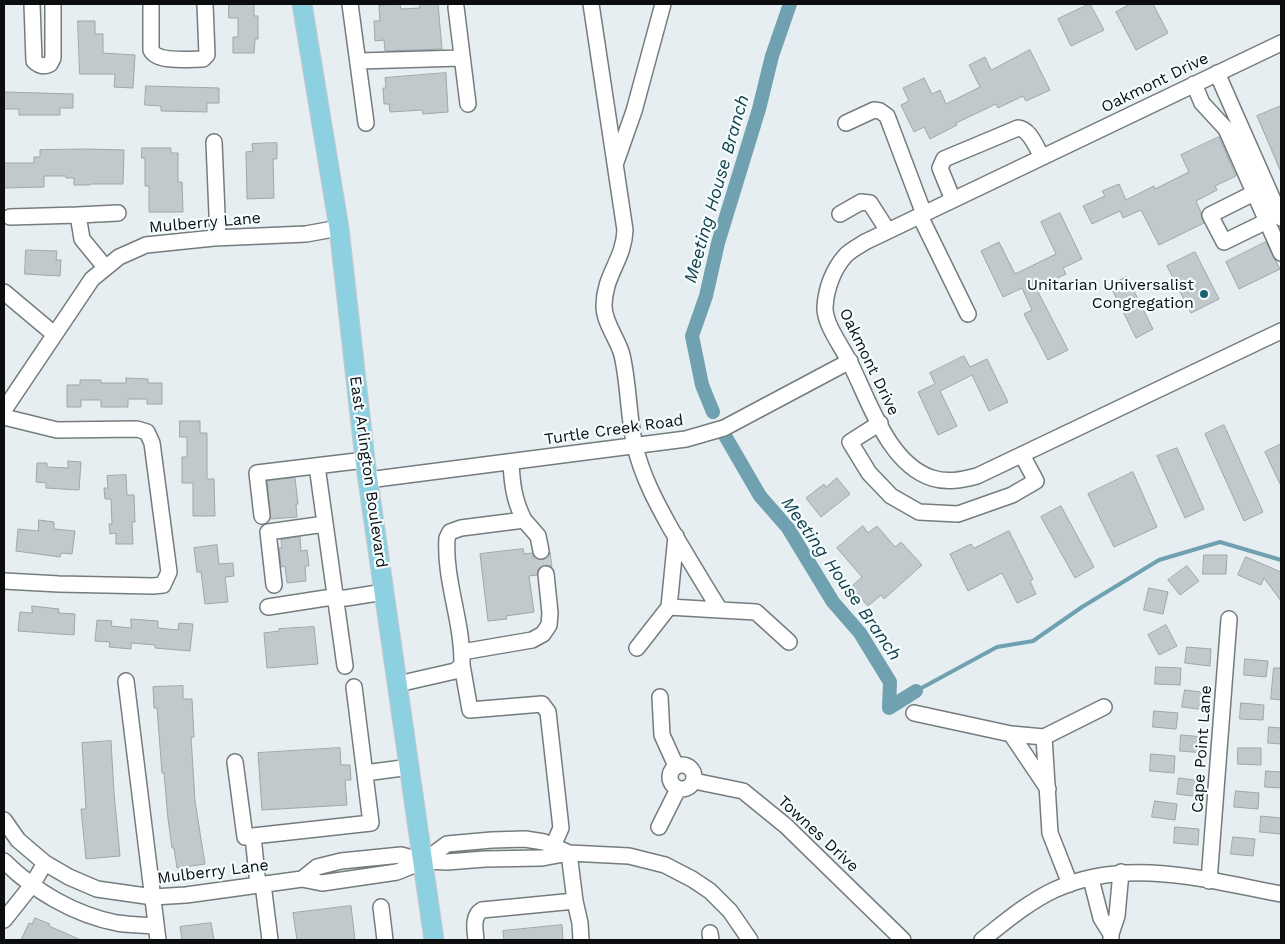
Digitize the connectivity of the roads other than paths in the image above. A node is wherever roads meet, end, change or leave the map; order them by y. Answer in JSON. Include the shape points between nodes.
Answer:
{"nodes":[{"id":1,"x":32,"y":4,"type":"edge"},
{"id":2,"x":53,"y":4,"type":"edge"},
{"id":3,"x":150,"y":4,"type":"edge"},
{"id":4,"x":205,"y":4,"type":"edge"},
{"id":5,"x":302,"y":4,"type":"edge"},
{"id":6,"x":350,"y":4,"type":"edge"},
{"id":7,"x":591,"y":4,"type":"edge"},
{"id":8,"x":663,"y":4,"type":"edge"},
{"id":9,"x":456,"y":7,"type":"dead end"},
{"id":10,"x":1281,"y":43,"type":"edge"},
{"id":11,"x":461,"y":58,"type":"junction"},
{"id":12,"x":359,"y":61,"type":"junction"},
{"id":13,"x":1217,"y":72,"type":"junction"},
{"id":14,"x":1194,"y":84,"type":"junction"},
{"id":15,"x":468,"y":104,"type":"dead end"},
{"id":16,"x":366,"y":122,"type":"dead end"},
{"id":17,"x":846,"y":123,"type":"dead end"},
{"id":18,"x":214,"y":142,"type":"dead end"},
{"id":19,"x":1042,"y":157,"type":"junction"},
{"id":20,"x":615,"y":166,"type":"junction"},
{"id":21,"x":1254,"y":193,"type":"junction"},
{"id":22,"x":953,"y":200,"type":"junction"},
{"id":23,"x":118,"y":213,"type":"dead end"},
{"id":24,"x":840,"y":214,"type":"dead end"},
{"id":25,"x":78,"y":215,"type":"junction"},
{"id":26,"x":922,"y":215,"type":"junction"},
{"id":27,"x":10,"y":217,"type":"dead end"},
{"id":28,"x":1274,"y":220,"type":"edge"},
{"id":29,"x":339,"y":228,"type":"junction"},
{"id":30,"x":888,"y":231,"type":"junction"},
{"id":31,"x":218,"y":238,"type":"junction"},
{"id":32,"x":1281,"y":253,"type":"edge"},
{"id":33,"x":105,"y":267,"type":"junction"},
{"id":34,"x":4,"y":292,"type":"edge"},
{"id":35,"x":968,"y":314,"type":"dead end"},
{"id":36,"x":1281,"y":331,"type":"edge"},
{"id":37,"x":54,"y":334,"type":"junction"},
{"id":38,"x":850,"y":362,"type":"junction"},
{"id":39,"x":4,"y":410,"type":"edge"},
{"id":40,"x":4,"y":417,"type":"edge"},
{"id":41,"x":880,"y":423,"type":"junction"},
{"id":42,"x":635,"y":446,"type":"junction"},
{"id":43,"x":1022,"y":455,"type":"junction"},
{"id":44,"x":365,"y":460,"type":"junction"},
{"id":45,"x":512,"y":462,"type":"junction"},
{"id":46,"x":316,"y":466,"type":"junction"},
{"id":47,"x":368,"y":480,"type":"junction"},
{"id":48,"x":262,"y":516,"type":"dead end"},
{"id":49,"x":524,"y":520,"type":"junction"},
{"id":50,"x":325,"y":524,"type":"junction"},
{"id":51,"x":676,"y":536,"type":"junction"},
{"id":52,"x":541,"y":552,"type":"tunnel mouth"},
{"id":53,"x":546,"y":574,"type":"tunnel mouth"},
{"id":54,"x":4,"y":581,"type":"edge"},
{"id":55,"x":274,"y":585,"type":"dead end"},
{"id":56,"x":384,"y":592,"type":"junction"},
{"id":57,"x":336,"y":598,"type":"junction"},
{"id":58,"x":268,"y":607,"type":"dead end"},
{"id":59,"x":669,"y":607,"type":"junction"},
{"id":60,"x":720,"y":610,"type":"junction"},
{"id":61,"x":1230,"y":619,"type":"dead end"},
{"id":62,"x":789,"y":642,"type":"dead end"},
{"id":63,"x":637,"y":648,"type":"dead end"},
{"id":64,"x":462,"y":658,"type":"junction"},
{"id":65,"x":346,"y":666,"type":"dead end"},
{"id":66,"x":126,"y":681,"type":"dead end"},
{"id":67,"x":398,"y":684,"type":"junction"},
{"id":68,"x":354,"y":686,"type":"dead end"},
{"id":69,"x":660,"y":697,"type":"dead end"},
{"id":70,"x":1104,"y":707,"type":"dead end"},
{"id":71,"x":914,"y":714,"type":"dead end"},
{"id":72,"x":1011,"y":734,"type":"junction"},
{"id":73,"x":1044,"y":737,"type":"junction"},
{"id":74,"x":235,"y":762,"type":"dead end"},
{"id":75,"x":676,"y":766,"type":"junction"},
{"id":76,"x":410,"y":767,"type":"junction"},
{"id":77,"x":365,"y":773,"type":"junction"},
{"id":78,"x":694,"y":781,"type":"junction"},
{"id":79,"x":678,"y":789,"type":"junction"},
{"id":80,"x":1048,"y":790,"type":"junction"},
{"id":81,"x":4,"y":820,"type":"edge"},
{"id":82,"x":659,"y":826,"type":"dead end"},
{"id":83,"x":253,"y":836,"type":"junction"},
{"id":84,"x":553,"y":846,"type":"junction"},
{"id":85,"x":569,"y":853,"type":"junction"},
{"id":86,"x":4,"y":861,"type":"edge"},
{"id":87,"x":424,"y":861,"type":"junction"},
{"id":88,"x":45,"y":862,"type":"junction"},
{"id":89,"x":1121,"y":872,"type":"junction"},
{"id":90,"x":1091,"y":879,"type":"junction"},
{"id":91,"x":1209,"y":881,"type":"junction"},
{"id":92,"x":261,"y":884,"type":"junction"},
{"id":93,"x":1070,"y":884,"type":"junction"},
{"id":94,"x":32,"y":885,"type":"junction"},
{"id":95,"x":1281,"y":894,"type":"edge"},
{"id":96,"x":153,"y":897,"type":"junction"},
{"id":97,"x":574,"y":901,"type":"junction"},
{"id":98,"x":381,"y":907,"type":"dead end"},
{"id":99,"x":4,"y":920,"type":"edge"},
{"id":100,"x":157,"y":933,"type":"edge"},
{"id":101,"x":1111,"y":937,"type":"edge"},
{"id":102,"x":270,"y":940,"type":"edge"},
{"id":103,"x":385,"y":940,"type":"edge"},
{"id":104,"x":434,"y":940,"type":"edge"},
{"id":105,"x":476,"y":940,"type":"edge"},
{"id":106,"x":581,"y":940,"type":"edge"},
{"id":107,"x":750,"y":940,"type":"edge"},
{"id":108,"x":903,"y":940,"type":"edge"},
{"id":109,"x":982,"y":940,"type":"edge"}],
"edges":[{"from":1,"to":2,"type":"street","via":[[34,61],[43,66],[50,64],[53,58]]},
{"from":3,"to":4,"type":"street","via":[[151,50],[154,55],[160,58],[203,59],[207,55]]},
{"from":5,"to":29,"type":"main road","name":"East Arlington Boulevard"},
{"from":6,"to":12,"type":"street"},
{"from":7,"to":20,"type":"street"},
{"from":8,"to":20,"type":"street"},
{"from":9,"to":11,"type":"street"},
{"from":10,"to":13,"type":"street","name":"Oakmont Drive"},
{"from":11,"to":12,"type":"street"},
{"from":11,"to":15,"type":"street"},
{"from":12,"to":16,"type":"street"},
{"from":13,"to":14,"type":"street","name":"Oakmont Drive"},
{"from":13,"to":28,"type":"street"},
{"from":14,"to":19,"type":"street","name":"Oakmont Drive"},
{"from":14,"to":21,"type":"street","via":[[1202,103],[1226,129]]},
{"from":17,"to":26,"type":"street","via":[[874,110],[887,116]]},
{"from":18,"to":31,"type":"street"},
{"from":19,"to":22,"type":"street","name":"Oakmont Drive"},
{"from":19,"to":22,"type":"street","via":[[1027,132],[1018,128],[944,159],[940,168]]},
{"from":20,"to":42,"type":"street","via":[[625,230],[624,243],[604,290],[604,309],[622,355]]},
{"from":21,"to":28,"type":"street"},
{"from":21,"to":28,"type":"street","via":[[1210,215],[1224,242]]},
{"from":22,"to":26,"type":"street","name":"Oakmont Drive"},
{"from":23,"to":25,"type":"street"},
{"from":24,"to":30,"type":"street","via":[[861,202],[870,203]]},
{"from":25,"to":27,"type":"street"},
{"from":25,"to":33,"type":"street","via":[[82,239]]},
{"from":26,"to":30,"type":"street","name":"Oakmont Drive"},
{"from":26,"to":35,"type":"street"},
{"from":28,"to":32,"type":"street"},
{"from":29,"to":31,"type":"street","name":"Mulberry Lane","via":[[306,234]]},
{"from":29,"to":44,"type":"main road","name":"East Arlington Boulevard"},
{"from":30,"to":38,"type":"street","name":"Oakmont Drive","via":[[846,254],[827,287],[824,310]]},
{"from":31,"to":33,"type":"street","name":"Mulberry Lane","via":[[146,245]]},
{"from":33,"to":37,"type":"street","name":"Mulberry Lane","via":[[92,279]]},
{"from":34,"to":37,"type":"street"},
{"from":36,"to":43,"type":"street","name":"Oakmont Drive"},
{"from":37,"to":39,"type":"street","name":"Mulberry Lane"},
{"from":38,"to":41,"type":"street","name":"Oakmont Drive"},
{"from":38,"to":42,"type":"street","name":"Turtle Creek Road","via":[[724,428],[686,439]]},
{"from":40,"to":54,"type":"street","via":[[58,430],[137,429],[147,432],[152,443],[169,572],[163,585],[153,586]]},
{"from":41,"to":43,"type":"street","name":"Oakmont Drive","via":[[890,444],[912,468],[932,478],[957,481],[977,476]]},
{"from":41,"to":43,"type":"street","via":[[850,442],[869,472],[891,496],[919,512],[958,514],[1012,495],[1036,481]]},
{"from":42,"to":45,"type":"street","name":"Turtle Creek Road"},
{"from":42,"to":51,"type":"street","via":[[645,478]]},
{"from":44,"to":46,"type":"street"},
{"from":44,"to":47,"type":"main road","name":"East Arlington Boulevard"},
{"from":45,"to":47,"type":"street","name":"Turtle Creek Road"},
{"from":45,"to":49,"type":"street","via":[[512,486]]},
{"from":46,"to":48,"type":"street","via":[[257,474]]},
{"from":46,"to":50,"type":"street"},
{"from":47,"to":56,"type":"main road","name":"East Arlington Boulevard"},
{"from":49,"to":52,"type":"street","via":[[538,536]]},
{"from":49,"to":64,"type":"street","via":[[461,528],[450,532],[447,538]]},
{"from":50,"to":55,"type":"street","via":[[268,532]]},
{"from":50,"to":57,"type":"street"},
{"from":51,"to":59,"type":"street"},
{"from":51,"to":60,"type":"street"},
{"from":53,"to":64,"type":"street","via":[[550,613],[549,625],[542,634],[532,640]]},
{"from":56,"to":57,"type":"street"},
{"from":56,"to":67,"type":"main road","name":"East Arlington Boulevard"},
{"from":57,"to":58,"type":"street"},
{"from":57,"to":65,"type":"street"},
{"from":59,"to":60,"type":"street"},
{"from":59,"to":63,"type":"street"},
{"from":60,"to":62,"type":"street","via":[[756,612]]},
{"from":61,"to":91,"type":"street","name":"Cape Point Lane"},
{"from":64,"to":67,"type":"street","via":[[455,671]]},
{"from":64,"to":84,"type":"street","via":[[470,710],[542,704],[548,712],[561,828]]},
{"from":66,"to":96,"type":"street"},
{"from":67,"to":76,"type":"main road","name":"East Arlington Boulevard"},
{"from":68,"to":77,"type":"street"},
{"from":69,"to":75,"type":"street","via":[[662,735]]},
{"from":70,"to":73,"type":"street"},
{"from":71,"to":72,"type":"street"},
{"from":72,"to":73,"type":"street"},
{"from":72,"to":80,"type":"street"},
{"from":73,"to":80,"type":"street"},
{"from":74,"to":83,"type":"street","via":[[245,837]]},
{"from":75,"to":78,"type":"street","via":[[685,765],[693,771]]},
{"from":75,"to":79,"type":"street","via":[[669,774],[670,783]]},
{"from":76,"to":77,"type":"street"},
{"from":76,"to":87,"type":"main road","name":"East Arlington Boulevard"},
{"from":77,"to":83,"type":"street","via":[[372,823]]},
{"from":78,"to":79,"type":"street","via":[[688,789]]},
{"from":78,"to":108,"type":"street","name":"Townes Drive","via":[[743,791],[786,826]]},
{"from":79,"to":82,"type":"street"},
{"from":80,"to":93,"type":"street","via":[[1050,833]]},
{"from":81,"to":88,"type":"street","name":"Mulberry Lane","via":[[18,840]]},
{"from":83,"to":92,"type":"street"},
{"from":84,"to":85,"type":"street","name":"Mulberry Lane"},
{"from":84,"to":87,"type":"street","name":"Mulberry Lane","via":[[526,839],[447,844]]},
{"from":85,"to":87,"type":"street","name":"Mulberry Lane","via":[[542,858]]},
{"from":85,"to":97,"type":"street"},
{"from":85,"to":107,"type":"street","name":"Mulberry Lane","via":[[629,856],[665,865],[710,891],[730,911]]},
{"from":86,"to":94,"type":"street"},
{"from":87,"to":92,"type":"street","name":"Mulberry Lane","via":[[401,855],[341,861],[316,868],[302,879]]},
{"from":87,"to":104,"type":"main road","name":"East Arlington Boulevard"},
{"from":88,"to":94,"type":"street"},
{"from":88,"to":96,"type":"street","name":"Mulberry Lane","via":[[69,877],[97,888]]},
{"from":89,"to":90,"type":"street"},
{"from":89,"to":91,"type":"street","via":[[1174,874]]},
{"from":89,"to":101,"type":"street","via":[[1117,916]]},
{"from":90,"to":93,"type":"street"},
{"from":90,"to":101,"type":"street","via":[[1101,918]]},
{"from":91,"to":95,"type":"street"},
{"from":92,"to":96,"type":"street","name":"Mulberry Lane"},
{"from":92,"to":102,"type":"street"},
{"from":93,"to":109,"type":"street","via":[[1053,890],[1013,914]]},
{"from":94,"to":99,"type":"street"},
{"from":94,"to":100,"type":"street","via":[[74,909]]},
{"from":96,"to":100,"type":"street"},
{"from":97,"to":105,"type":"street","via":[[482,910],[476,919]]},
{"from":97,"to":106,"type":"street"},
{"from":98,"to":103,"type":"street"}]}
